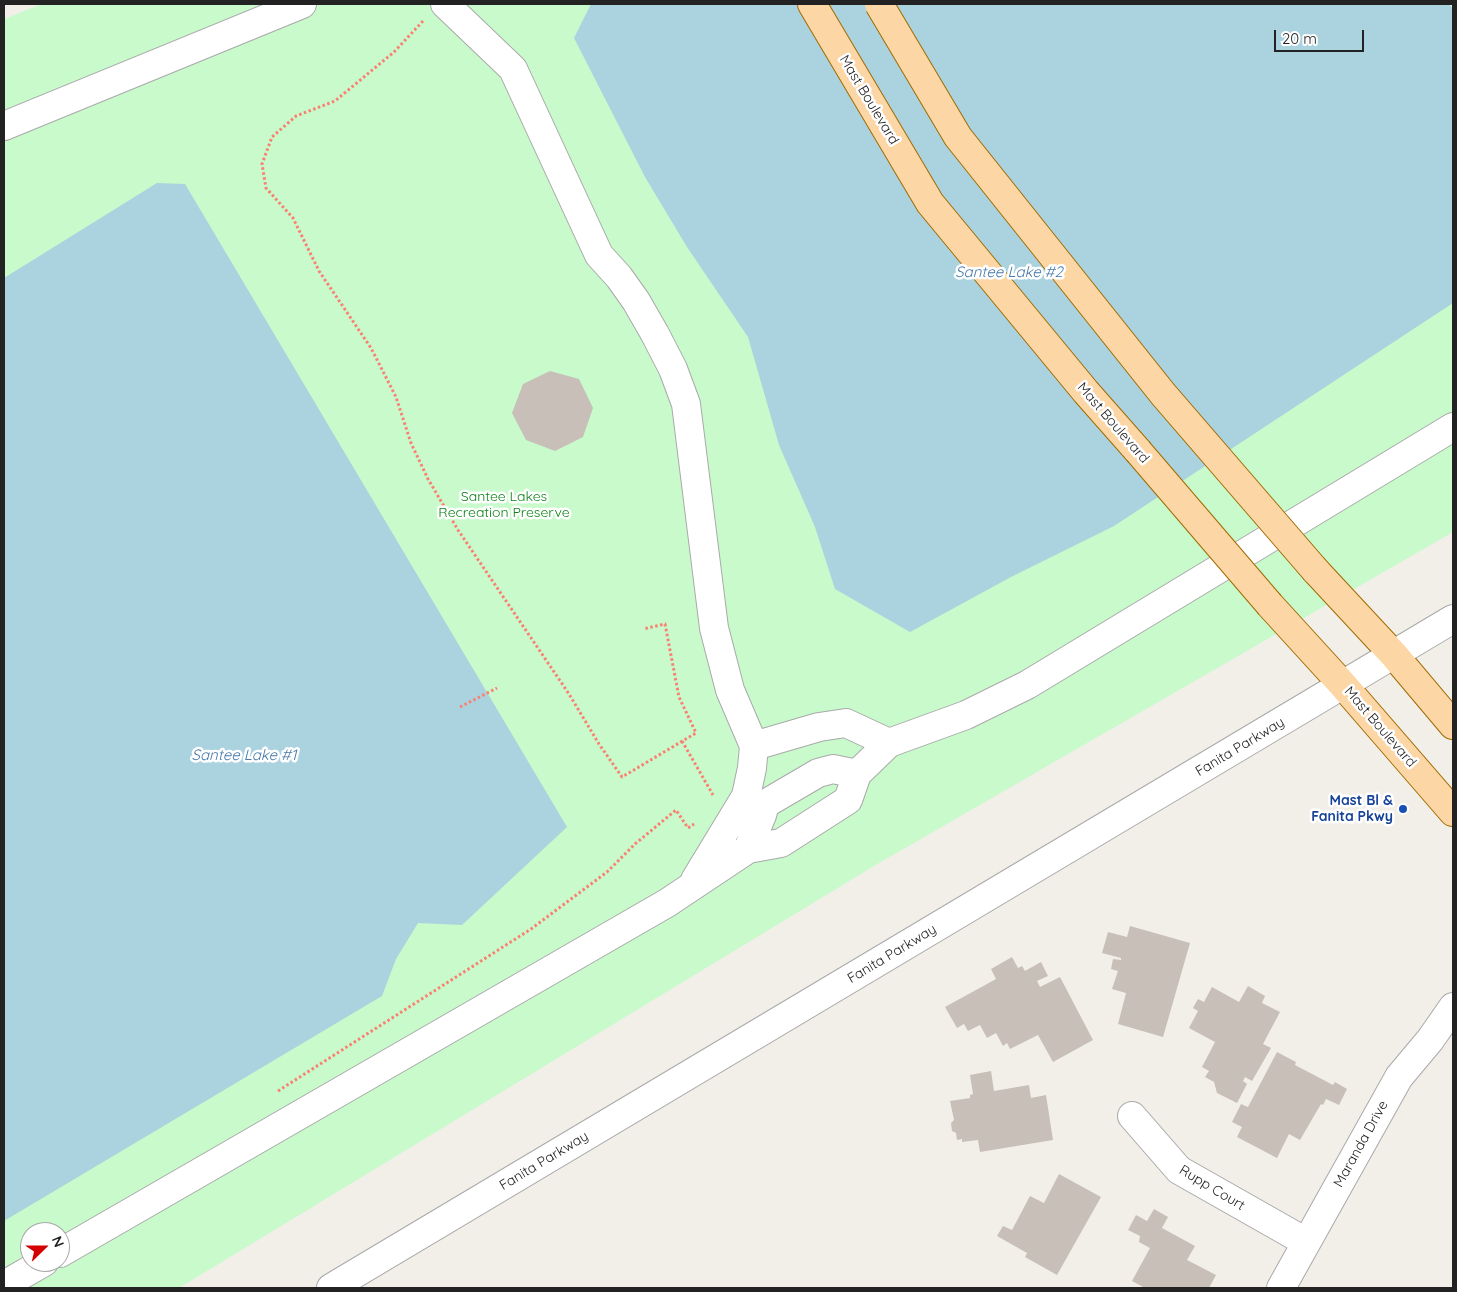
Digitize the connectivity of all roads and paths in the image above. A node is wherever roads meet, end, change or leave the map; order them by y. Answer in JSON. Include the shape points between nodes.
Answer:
{"nodes":[{"id":1,"x":302,"y":4,"type":"edge"},
{"id":2,"x":812,"y":4,"type":"edge"},
{"id":3,"x":879,"y":4,"type":"edge"},
{"id":4,"x":437,"y":9,"type":"edge"},
{"id":5,"x":4,"y":126,"type":"edge"},
{"id":6,"x":1453,"y":427,"type":"edge"},
{"id":7,"x":1453,"y":619,"type":"edge"},
{"id":8,"x":642,"y":629,"type":"dead end"},
{"id":9,"x":1394,"y":655,"type":"junction"},
{"id":10,"x":1343,"y":685,"type":"junction"},
{"id":11,"x":497,"y":688,"type":"dead end"},
{"id":12,"x":460,"y":707,"type":"dead end"},
{"id":13,"x":1453,"y":725,"type":"edge"},
{"id":14,"x":682,"y":741,"type":"junction"},
{"id":15,"x":889,"y":743,"type":"junction"},
{"id":16,"x":754,"y":746,"type":"junction"},
{"id":17,"x":857,"y":774,"type":"junction"},
{"id":18,"x":716,"y":800,"type":"dead end"},
{"id":19,"x":1453,"y":812,"type":"edge"},
{"id":20,"x":688,"y":828,"type":"dead end"},
{"id":21,"x":748,"y":849,"type":"junction"},
{"id":22,"x":690,"y":888,"type":"junction"},
{"id":23,"x":1453,"y":1007,"type":"edge"},
{"id":24,"x":271,"y":1095,"type":"dead end"},
{"id":25,"x":1132,"y":1116,"type":"dead end"},
{"id":26,"x":1306,"y":1242,"type":"junction"},
{"id":27,"x":70,"y":1247,"type":"edge"},
{"id":28,"x":27,"y":1272,"type":"edge"},
{"id":29,"x":4,"y":1286,"type":"edge"},
{"id":30,"x":330,"y":1288,"type":"edge"},
{"id":31,"x":1281,"y":1288,"type":"edge"}],
"edges":[{"from":1,"to":5,"type":"street"},
{"from":2,"to":10,"type":"main road","name":"Mast Boulevard","bridge":true,"via":[[930,203],[1086,392]]},
{"from":3,"to":9,"type":"main road","bridge":true,"via":[[958,137],[1163,394],[1315,570]]},
{"from":4,"to":14,"type":"path","via":[[394,52],[335,101],[296,116],[272,137],[262,164],[266,188],[293,218],[320,271],[371,348],[396,397],[428,479],[458,530],[622,777]]},
{"from":4,"to":16,"type":"street","via":[[513,69],[599,254],[636,301],[673,369],[686,404],[714,628],[730,690]]},
{"from":6,"to":15,"type":"street","via":[[1027,685],[966,714]]},
{"from":7,"to":9,"type":"street","name":"Fanita Parkway"},
{"from":8,"to":14,"type":"path","via":[[665,624],[679,697],[696,733]]},
{"from":9,"to":10,"type":"street","name":"Fanita Parkway"},
{"from":9,"to":13,"type":"main road"},
{"from":10,"to":19,"type":"main road","name":"Mast Boulevard"},
{"from":10,"to":30,"type":"street","name":"Fanita Parkway"},
{"from":11,"to":12,"type":"path"},
{"from":14,"to":18,"type":"path"},
{"from":15,"to":16,"type":"street","via":[[846,723],[819,727]]},
{"from":15,"to":17,"type":"street"},
{"from":16,"to":22,"type":"street","via":[[746,796]]},
{"from":17,"to":21,"type":"street","via":[[848,800],[781,843]]},
{"from":17,"to":21,"type":"street","via":[[833,769],[765,804]]},
{"from":20,"to":24,"type":"path","via":[[676,810],[607,872],[532,930]]},
{"from":21,"to":22,"type":"street"},
{"from":22,"to":27,"type":"street"},
{"from":23,"to":26,"type":"street","name":"Maranda Drive","via":[[1399,1077]]},
{"from":25,"to":26,"type":"street","name":"Rupp Court","via":[[1179,1170]]},
{"from":26,"to":31,"type":"street","name":"Maranda Drive"},
{"from":28,"to":29,"type":"street"}]}
